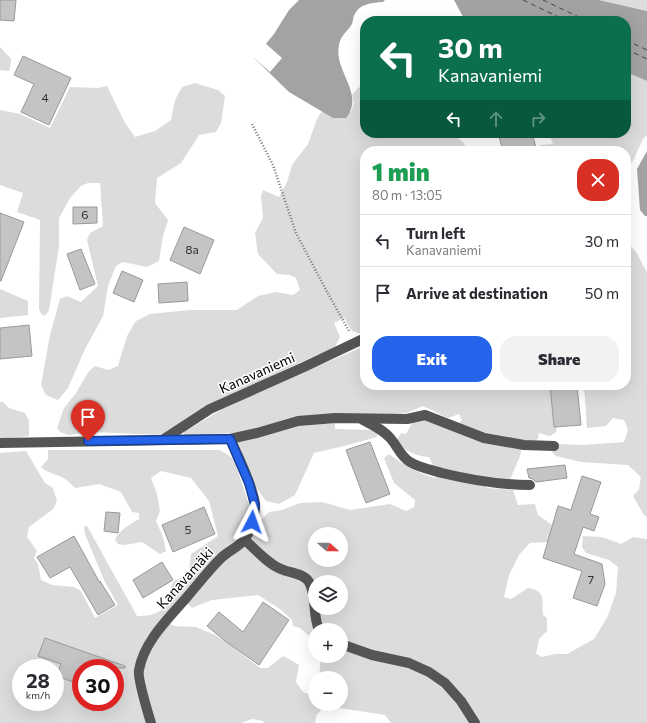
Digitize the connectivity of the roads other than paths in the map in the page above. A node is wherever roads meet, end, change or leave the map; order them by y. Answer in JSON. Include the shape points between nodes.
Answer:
{"nodes":[{"id":1,"x":360,"y":340,"type":"edge"},
{"id":2,"x":362,"y":419,"type":"junction"},
{"id":3,"x":164,"y":439,"type":"junction"},
{"id":4,"x":230,"y":439,"type":"junction"},
{"id":5,"x":0,"y":443,"type":"edge"},
{"id":6,"x":554,"y":446,"type":"dead end"},
{"id":7,"x":530,"y":485,"type":"dead end"},
{"id":8,"x":244,"y":540,"type":"junction"},
{"id":9,"x":316,"y":623,"type":"edge"},
{"id":10,"x":348,"y":646,"type":"edge"},
{"id":11,"x":151,"y":723,"type":"edge"},
{"id":12,"x":474,"y":723,"type":"edge"}],
"edges":[{"from":1,"to":3,"type":"street","name":"Kanavaniemi","via":[[304,368],[210,409]]},
{"from":2,"to":4,"type":"street","via":[[298,421]]},
{"from":2,"to":6,"type":"street","via":[[407,419],[425,415],[484,438],[524,445]]},
{"from":2,"to":7,"type":"street","via":[[379,428],[410,462],[428,470],[480,482]]},
{"from":3,"to":4,"type":"street"},
{"from":3,"to":5,"type":"street"},
{"from":4,"to":8,"type":"street","name":"Kanavamäki","via":[[249,483],[255,505],[252,522]]},
{"from":8,"to":9,"type":"street","via":[[280,569],[308,579],[313,590]]},
{"from":8,"to":11,"type":"street","name":"Kanavamäki","via":[[205,574],[168,618],[148,647],[139,673]]},
{"from":10,"to":12,"type":"street","via":[[409,663],[429,672],[445,683]]}]}
